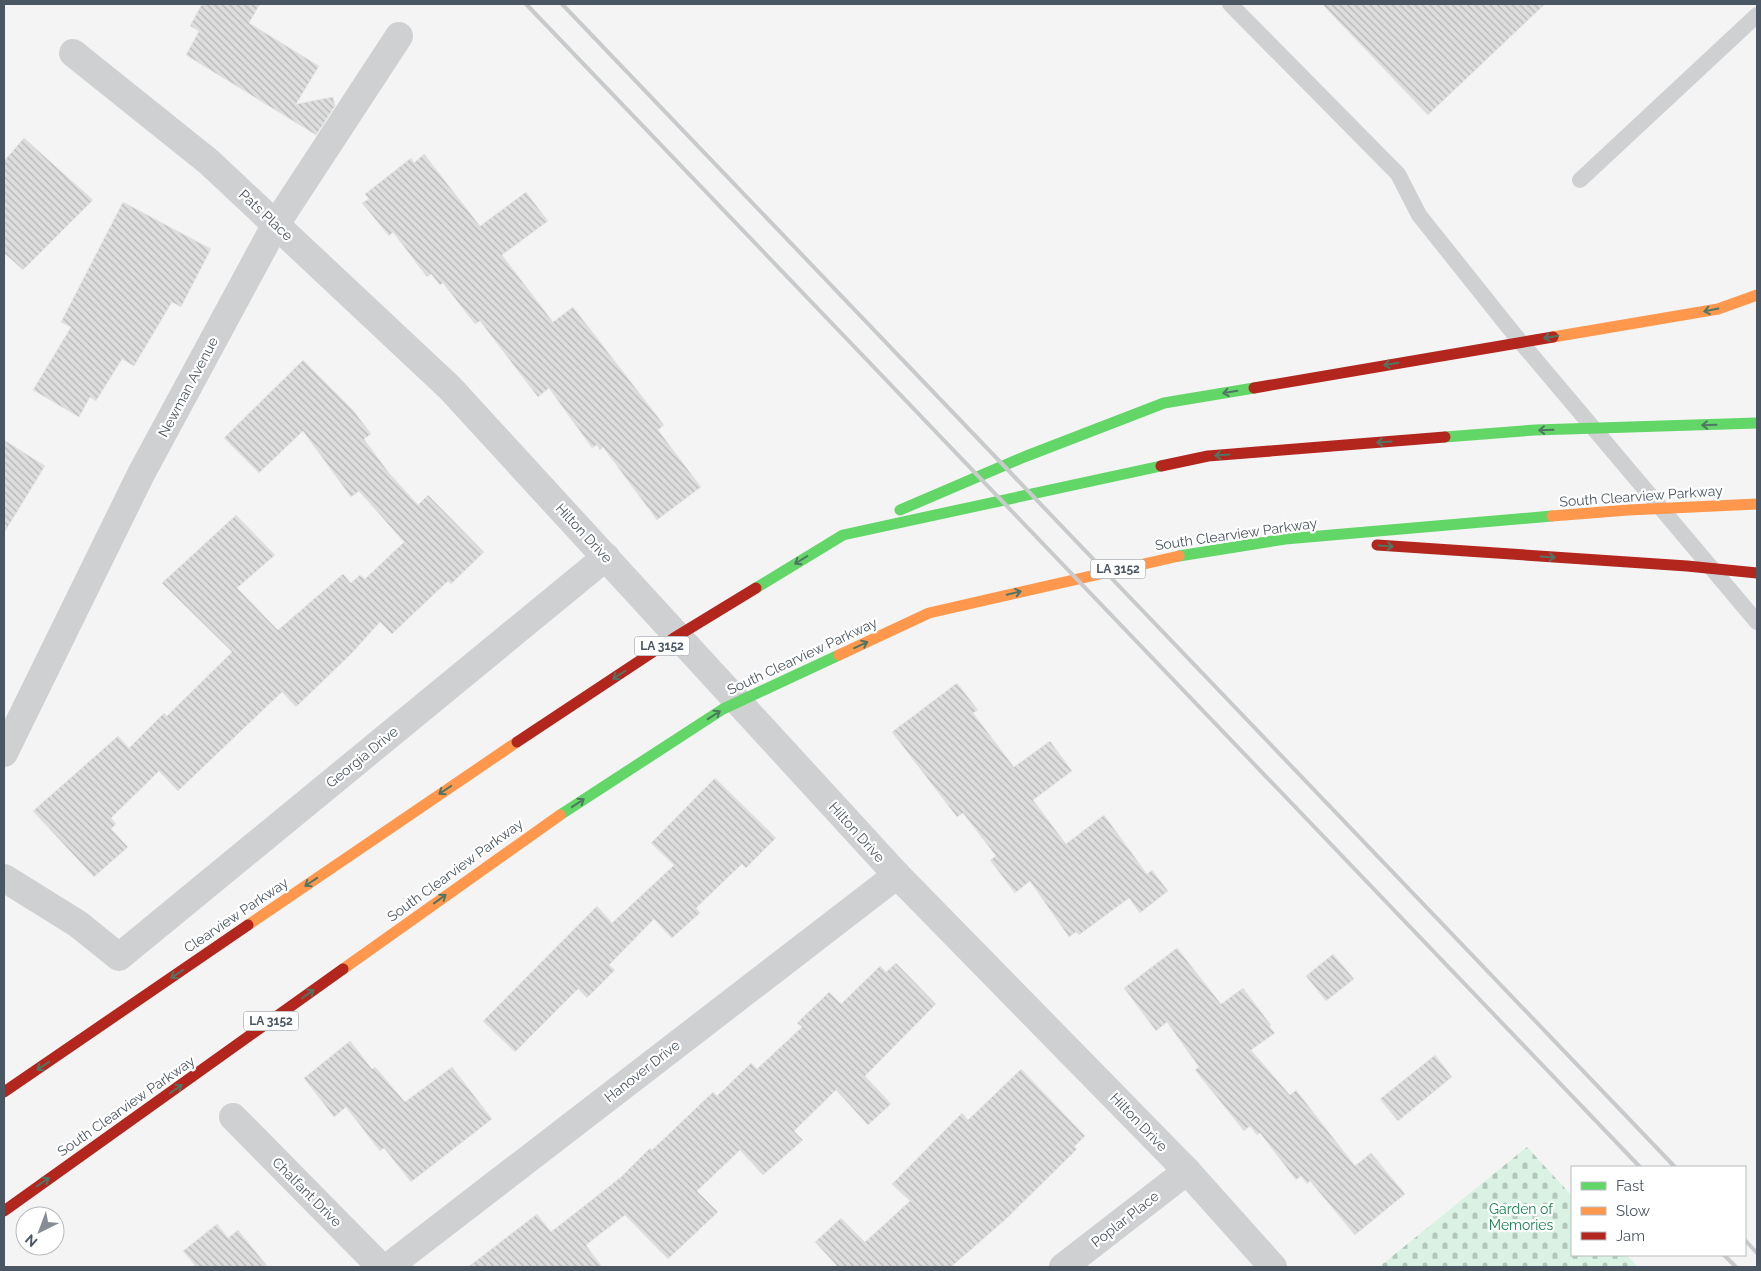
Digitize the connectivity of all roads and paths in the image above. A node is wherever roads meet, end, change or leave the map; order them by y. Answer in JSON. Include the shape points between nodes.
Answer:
{"nodes":[{"id":1,"x":1230,"y":4,"type":"edge"},
{"id":2,"x":1757,"y":15,"type":"edge"},
{"id":3,"x":399,"y":36,"type":"dead end"},
{"id":4,"x":73,"y":53,"type":"dead end"},
{"id":5,"x":1580,"y":180,"type":"dead end"},
{"id":6,"x":276,"y":224,"type":"junction"},
{"id":7,"x":1757,"y":295,"type":"edge"},
{"id":8,"x":450,"y":388,"type":"joint"},
{"id":9,"x":1757,"y":423,"type":"edge"},
{"id":10,"x":1757,"y":504,"type":"edge"},
{"id":11,"x":842,"y":534,"type":"junction"},
{"id":12,"x":1285,"y":539,"type":"junction"},
{"id":13,"x":606,"y":557,"type":"junction"},
{"id":14,"x":1757,"y":573,"type":"edge"},
{"id":15,"x":1757,"y":622,"type":"edge"},
{"id":16,"x":4,"y":753,"type":"edge"},
{"id":17,"x":897,"y":875,"type":"junction"},
{"id":18,"x":4,"y":878,"type":"edge"},
{"id":19,"x":4,"y":1092,"type":"edge"},
{"id":20,"x":233,"y":1117,"type":"dead end"},
{"id":21,"x":1187,"y":1171,"type":"junction"},
{"id":22,"x":8,"y":1212,"type":"edge"},
{"id":23,"x":381,"y":1267,"type":"edge"},
{"id":24,"x":388,"y":1267,"type":"edge"},
{"id":25,"x":1063,"y":1267,"type":"edge"},
{"id":26,"x":1274,"y":1267,"type":"edge"}],
"edges":[{"from":1,"to":15,"type":"lane","via":[[1398,174],[1425,222],[1514,334]]},
{"from":2,"to":5,"type":"lane"},
{"from":3,"to":6,"type":"street","name":"Newman Avenue"},
{"from":4,"to":6,"type":"street","name":"Pats Place","via":[[209,162]]},
{"from":6,"to":8,"type":"street","name":"Pats Place"},
{"from":6,"to":16,"type":"street","name":"Newman Avenue","via":[[141,474]]},
{"from":7,"to":11,"type":"highway","one_way":true,"via":[[1718,309],[1164,403],[1024,457]]},
{"from":8,"to":13,"type":"street","name":"Hilton Drive"},
{"from":9,"to":11,"type":"highway","number":"LA 3152","one_way":true,"via":[[1535,430],[1208,456]]},
{"from":10,"to":12,"type":"highway","name":"South Clearview Parkway","number":"LA 3152","via":[[1628,510]]},
{"from":11,"to":19,"type":"highway","name":"Clearview Parkway","number":"LA 3152","one_way":true,"via":[[674,638],[485,763]]},
{"from":12,"to":14,"type":"highway","one_way":true},
{"from":22,"to":12,"type":"highway","name":"South Clearview Parkway","number":"LA 3152","one_way":true,"via":[[537,830],[723,710],[929,613],[1170,557]]},
{"from":13,"to":17,"type":"street","name":"Hilton Drive"},
{"from":13,"to":18,"type":"street","name":"Georgia Drive","via":[[119,957],[78,924]]},
{"from":17,"to":21,"type":"street","name":"Hilton Drive"},
{"from":17,"to":24,"type":"street","name":"Hanover Drive"},
{"from":20,"to":23,"type":"street","name":"Chalfant Drive"},
{"from":21,"to":25,"type":"street","name":"Poplar Place"},
{"from":21,"to":26,"type":"street","name":"Hilton Drive"}]}
